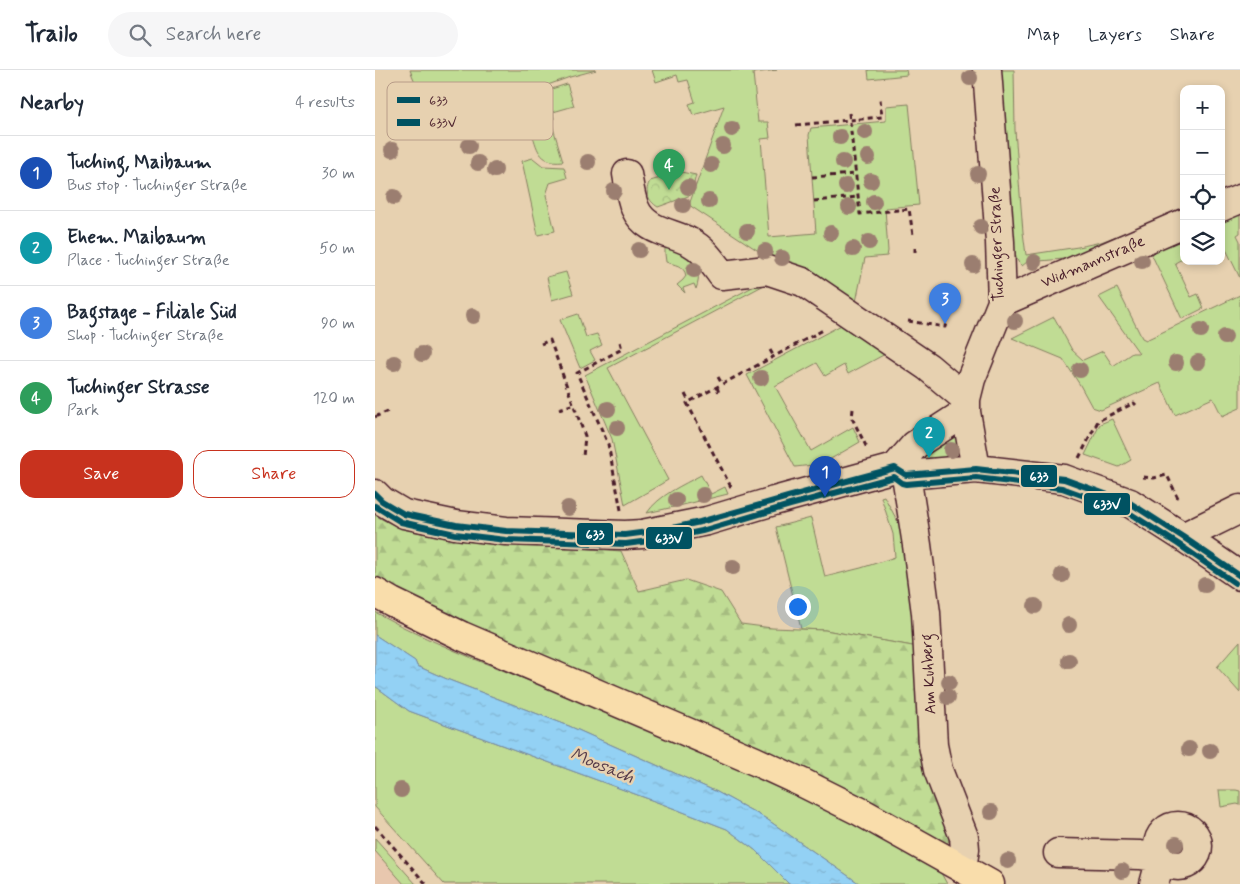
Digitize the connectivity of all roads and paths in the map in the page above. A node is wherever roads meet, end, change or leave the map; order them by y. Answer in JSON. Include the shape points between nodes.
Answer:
{"nodes":[{"id":1,"x":987,"y":70,"type":"edge"},
{"id":2,"x":880,"y":99,"type":"dead end"},
{"id":3,"x":849,"y":113,"type":"dead end"},
{"id":4,"x":850,"y":120,"type":"junction"},
{"id":5,"x":796,"y":125,"type":"dead end"},
{"id":6,"x":627,"y":174,"type":"dead end"},
{"id":7,"x":855,"y":174,"type":"junction"},
{"id":8,"x":812,"y":177,"type":"dead end"},
{"id":9,"x":858,"y":197,"type":"junction"},
{"id":10,"x":1240,"y":199,"type":"edge"},
{"id":11,"x":814,"y":201,"type":"dead end"},
{"id":12,"x":1225,"y":205,"type":"edge"},
{"id":13,"x":1180,"y":225,"type":"edge"},
{"id":14,"x":913,"y":235,"type":"dead end"},
{"id":15,"x":946,"y":301,"type":"dead end"},
{"id":16,"x":951,"y":301,"type":"junction"},
{"id":17,"x":957,"y":302,"type":"dead end"},
{"id":18,"x":1003,"y":302,"type":"junction"},
{"id":19,"x":852,"y":314,"type":"junction"},
{"id":20,"x":901,"y":320,"type":"dead end"},
{"id":21,"x":621,"y":342,"type":"dead end"},
{"id":22,"x":541,"y":344,"type":"dead end"},
{"id":23,"x":770,"y":350,"type":"dead end"},
{"id":24,"x":774,"y":357,"type":"junction"},
{"id":25,"x":718,"y":377,"type":"dead end"},
{"id":26,"x":722,"y":384,"type":"junction"},
{"id":27,"x":717,"y":387,"type":"junction"},
{"id":28,"x":719,"y":393,"type":"dead end"},
{"id":29,"x":685,"y":394,"type":"dead end"},
{"id":30,"x":689,"y":402,"type":"junction"},
{"id":31,"x":574,"y":404,"type":"junction"},
{"id":32,"x":966,"y":405,"type":"junction"},
{"id":33,"x":1136,"y":405,"type":"dead end"},
{"id":34,"x":559,"y":409,"type":"dead end"},
{"id":35,"x":853,"y":409,"type":"dead end"},
{"id":36,"x":388,"y":411,"type":"dead end"},
{"id":37,"x":375,"y":417,"type":"edge"},
{"id":38,"x":867,"y":449,"type":"dead end"},
{"id":39,"x":583,"y":457,"type":"dead end"},
{"id":40,"x":1078,"y":460,"type":"dead end"},
{"id":41,"x":976,"y":469,"type":"junction"},
{"id":42,"x":900,"y":472,"type":"junction"},
{"id":43,"x":1143,"y":477,"type":"dead end"},
{"id":44,"x":375,"y":494,"type":"edge"},
{"id":45,"x":1178,"y":497,"type":"dead end"},
{"id":46,"x":1240,"y":509,"type":"edge"},
{"id":47,"x":621,"y":511,"type":"dead end"},
{"id":48,"x":743,"y":511,"type":"junction"},
{"id":49,"x":1183,"y":537,"type":"junction"},
{"id":50,"x":1240,"y":576,"type":"edge"},
{"id":51,"x":375,"y":592,"type":"edge"},
{"id":52,"x":375,"y":826,"type":"edge"},
{"id":53,"x":1058,"y":853,"type":"dead end"},
{"id":54,"x":962,"y":868,"type":"junction"},
{"id":55,"x":426,"y":884,"type":"edge"},
{"id":56,"x":990,"y":884,"type":"edge"},
{"id":57,"x":1154,"y":884,"type":"edge"}],
"edges":[{"from":1,"to":18,"type":"street","name":"Tuchinger Straße"},
{"from":2,"to":4,"type":"path","via":[[881,117]]},
{"from":3,"to":4,"type":"path"},
{"from":4,"to":5,"type":"path"},
{"from":4,"to":7,"type":"path"},
{"from":6,"to":19,"type":"street","via":[[634,207],[640,216],[655,229],[691,243],[709,257],[722,275],[767,270],[803,282]]},
{"from":7,"to":8,"type":"path"},
{"from":7,"to":9,"type":"path"},
{"from":9,"to":11,"type":"path"},
{"from":9,"to":14,"type":"path","via":[[860,214],[909,209]]},
{"from":10,"to":12,"type":"street"},
{"from":13,"to":18,"type":"street","name":"Widmannstraße"},
{"from":15,"to":16,"type":"path"},
{"from":16,"to":17,"type":"path"},
{"from":16,"to":20,"type":"path","via":[[945,327]]},
{"from":18,"to":32,"type":"street","name":"Tuchinger Straße","via":[[971,379]]},
{"from":19,"to":24,"type":"path"},
{"from":19,"to":32,"type":"street","via":[[928,367]]},
{"from":21,"to":47,"type":"path","via":[[622,349],[577,373],[607,444]]},
{"from":22,"to":31,"type":"path","via":[[550,340]]},
{"from":23,"to":24,"type":"path"},
{"from":24,"to":26,"type":"path"},
{"from":25,"to":26,"type":"path"},
{"from":26,"to":27,"type":"path"},
{"from":27,"to":28,"type":"path"},
{"from":27,"to":30,"type":"path"},
{"from":29,"to":30,"type":"path"},
{"from":30,"to":48,"type":"path","via":[[699,430]]},
{"from":31,"to":34,"type":"path"},
{"from":31,"to":39,"type":"path","via":[[585,436]]},
{"from":32,"to":41,"type":"street","name":"Tuchinger Straße"},
{"from":32,"to":42,"type":"street","via":[[915,445]]},
{"from":33,"to":40,"type":"path","via":[[1134,403],[1098,421]]},
{"from":35,"to":38,"type":"path","via":[[852,418]]},
{"from":36,"to":37,"type":"path"},
{"from":41,"to":42,"type":"street"},
{"from":41,"to":49,"type":"street","via":[[1065,478],[1130,503]]},
{"from":42,"to":48,"type":"street"},
{"from":42,"to":54,"type":"street","name":"Am Kuhberg","via":[[917,545],[926,613],[933,744],[938,770],[964,837]]},
{"from":43,"to":45,"type":"path","via":[[1167,475]]},
{"from":44,"to":48,"type":"street","via":[[404,514],[505,531],[642,534]]},
{"from":46,"to":49,"type":"street"},
{"from":49,"to":50,"type":"street"},
{"from":51,"to":54,"type":"main road","via":[[462,636],[805,784]]},
{"from":52,"to":55,"type":"path"},
{"from":53,"to":57,"type":"street","via":[[1161,858]]},
{"from":54,"to":56,"type":"main road"}]}
